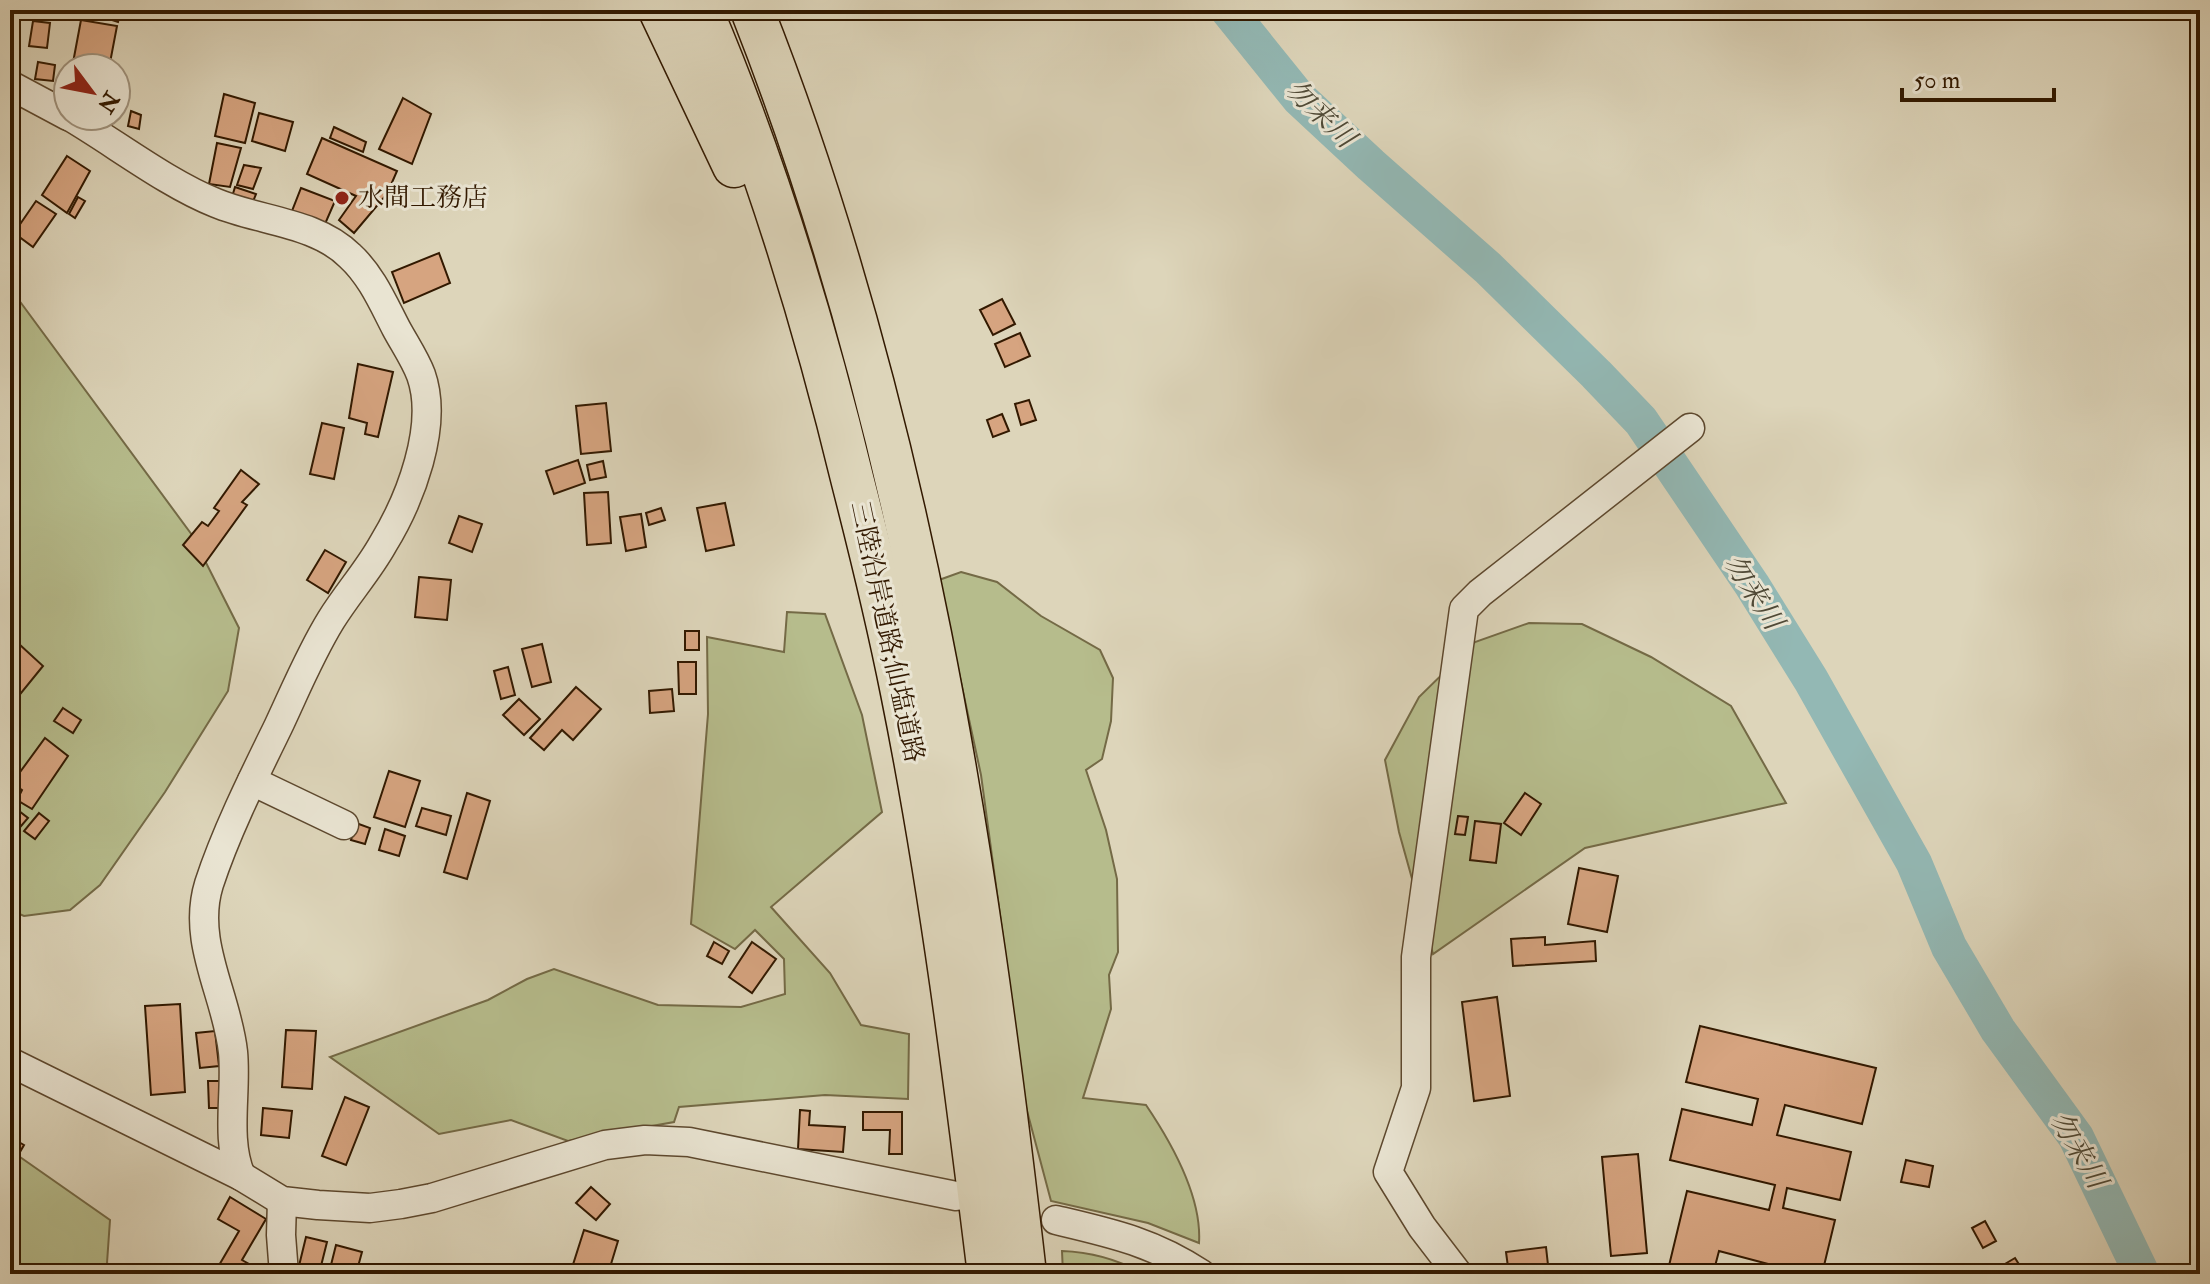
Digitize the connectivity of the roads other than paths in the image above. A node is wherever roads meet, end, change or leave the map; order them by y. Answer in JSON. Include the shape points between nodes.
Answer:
{"nodes":[{"id":1,"x":660,"y":10,"type":"edge"},
{"id":2,"x":701,"y":10,"type":"edge"},
{"id":3,"x":752,"y":10,"type":"edge"},
{"id":4,"x":10,"y":85,"type":"edge"},
{"id":5,"x":52,"y":107,"type":"edge"},
{"id":6,"x":95,"y":132,"type":"edge"},
{"id":7,"x":1690,"y":428,"type":"dead end"},
{"id":8,"x":845,"y":446,"type":"junction"},
{"id":9,"x":252,"y":781,"type":"junction"},
{"id":10,"x":344,"y":825,"type":"dead end"},
{"id":11,"x":10,"y":1062,"type":"edge"},
{"id":12,"x":241,"y":1176,"type":"junction"},
{"id":13,"x":956,"y":1196,"type":"dead end"},
{"id":14,"x":282,"y":1201,"type":"junction"},
{"id":15,"x":1056,"y":1220,"type":"dead end"},
{"id":16,"x":284,"y":1274,"type":"edge"},
{"id":17,"x":989,"y":1274,"type":"edge"},
{"id":18,"x":1025,"y":1274,"type":"edge"},
{"id":19,"x":1201,"y":1274,"type":"edge"},
{"id":20,"x":1458,"y":1274,"type":"edge"}],
"edges":[{"from":1,"to":8,"type":"highway","via":[[724,144]]},
{"from":2,"to":8,"type":"highway","name":"三陸沿岸道路;仙塩道路","via":[[775,201]]},
{"from":3,"to":18,"type":"highway","name":"三陸沿岸道路;仙塩道路","via":[[826,222],[919,577],[963,805]]},
{"from":4,"to":5,"type":"street"},
{"from":6,"to":9,"type":"street","via":[[216,203],[306,230],[348,253],[363,269],[420,374],[424,439],[408,492],[384,544],[330,621]]},
{"from":7,"to":20,"type":"street","via":[[1464,609],[1416,957],[1416,1088],[1388,1172]]},
{"from":8,"to":17,"type":"highway","name":"三陸沿岸道路;仙塩道路","via":[[922,795]]},
{"from":9,"to":10,"type":"street"},
{"from":9,"to":12,"type":"street","via":[[208,887],[205,926],[233,1051],[234,1157]]},
{"from":11,"to":12,"type":"street"},
{"from":12,"to":14,"type":"street"},
{"from":13,"to":14,"type":"street","via":[[689,1142],[645,1140],[605,1145],[401,1204],[370,1208]]},
{"from":14,"to":16,"type":"street"},
{"from":15,"to":19,"type":"street","via":[[1157,1248]]}]}
